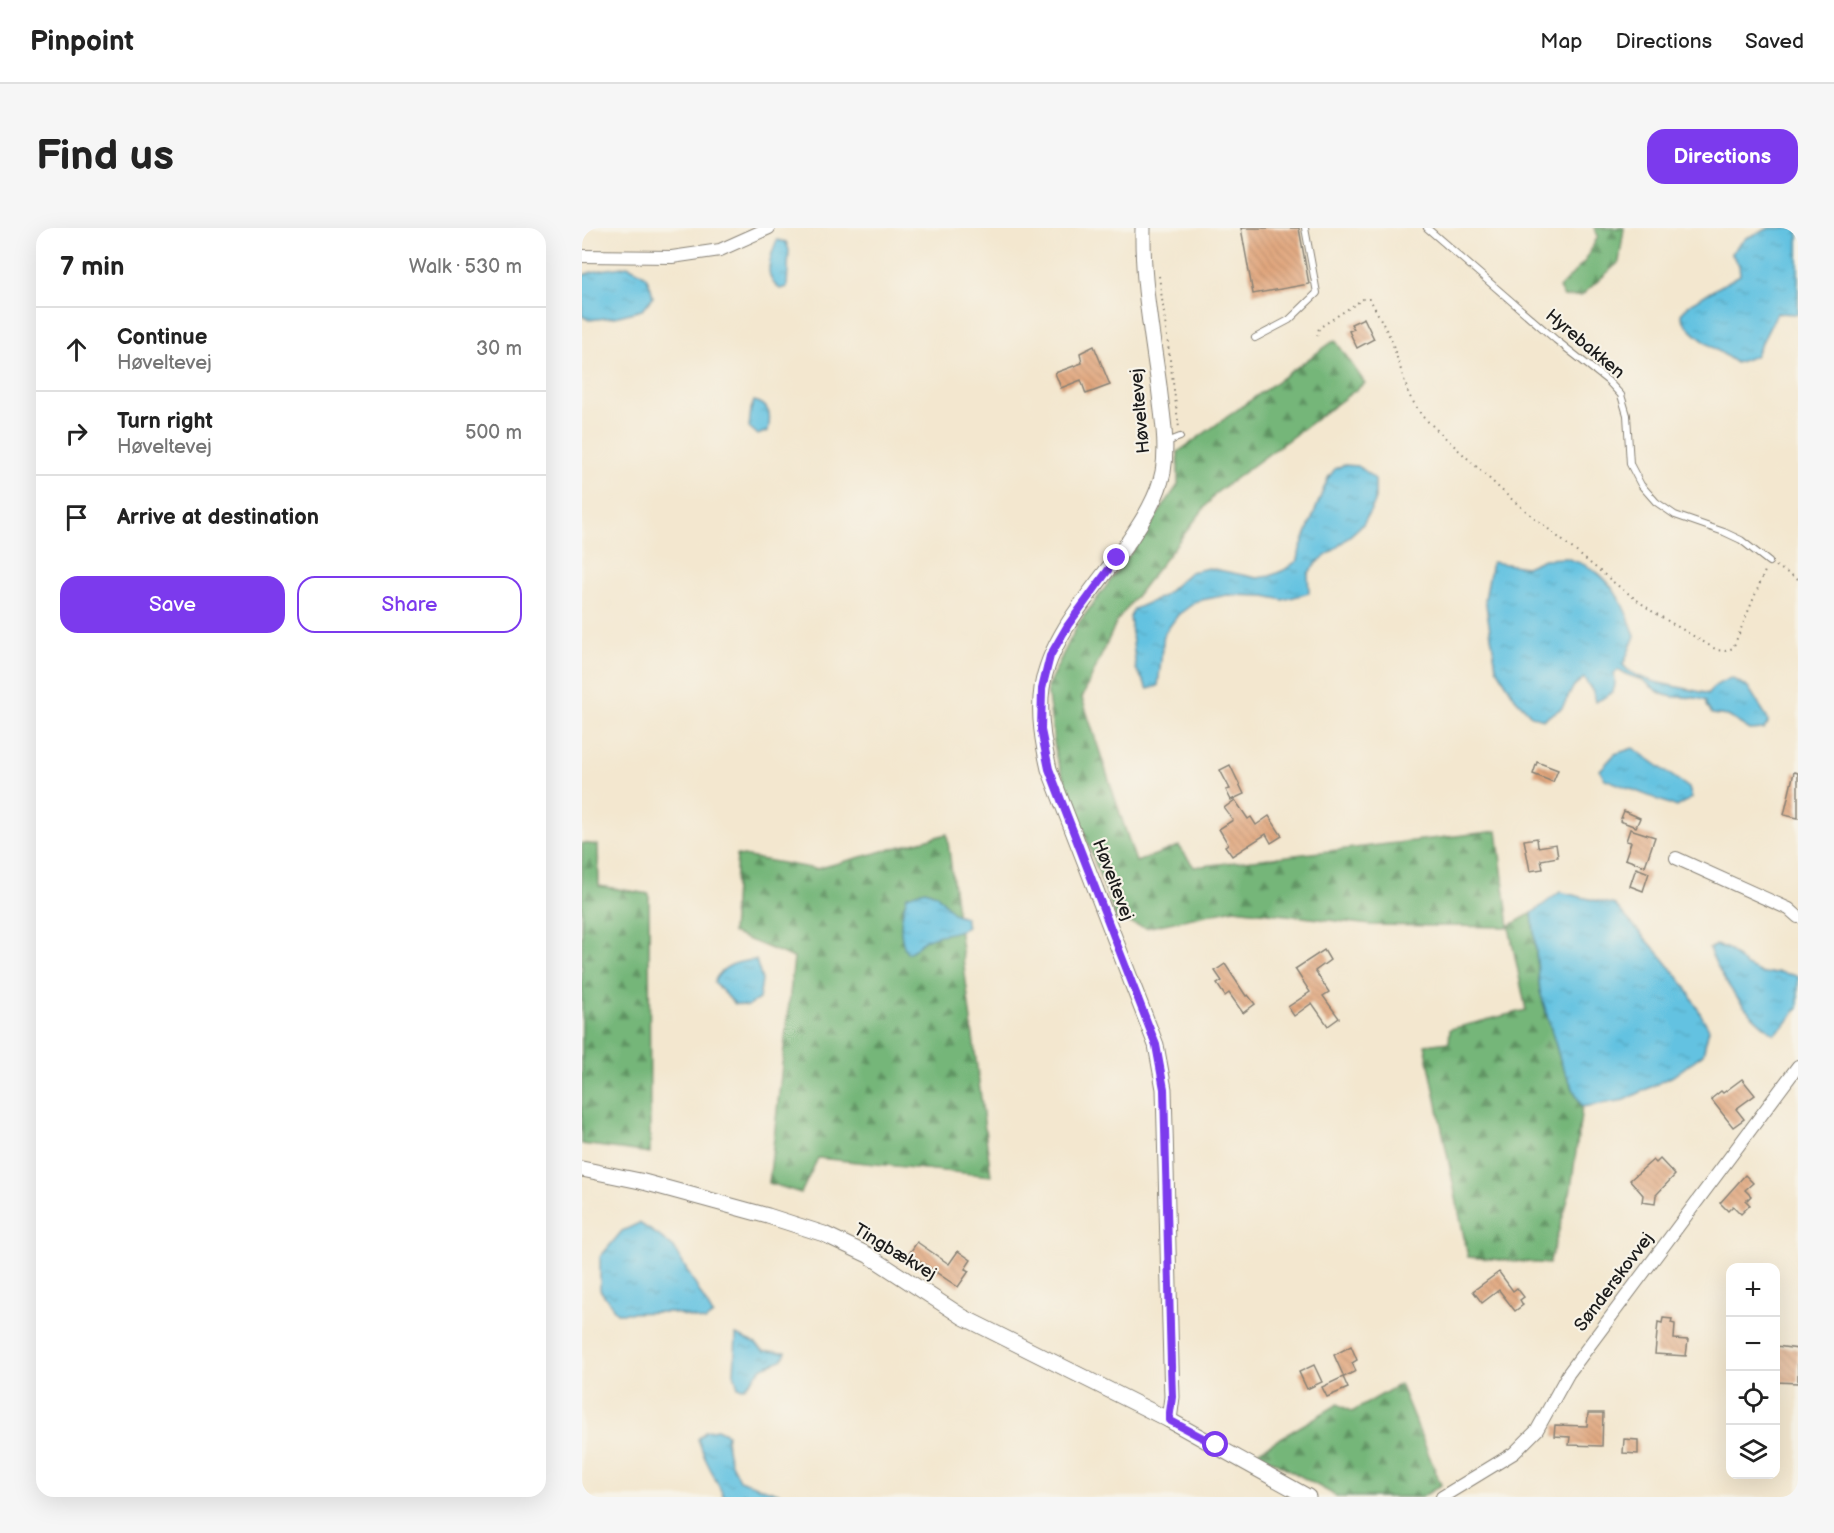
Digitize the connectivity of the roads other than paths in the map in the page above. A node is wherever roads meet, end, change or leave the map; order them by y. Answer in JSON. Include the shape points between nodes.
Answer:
{"nodes":[{"id":1,"x":769,"y":228,"type":"edge"},
{"id":2,"x":1143,"y":228,"type":"edge"},
{"id":3,"x":1305,"y":228,"type":"edge"},
{"id":4,"x":1427,"y":228,"type":"edge"},
{"id":5,"x":582,"y":256,"type":"edge"},
{"id":6,"x":1255,"y":338,"type":"dead end"},
{"id":7,"x":1769,"y":562,"type":"road end"},
{"id":8,"x":1676,"y":858,"type":"dead end"},
{"id":9,"x":1798,"y":917,"type":"edge"},
{"id":10,"x":1798,"y":1066,"type":"edge"},
{"id":11,"x":582,"y":1169,"type":"edge"},
{"id":12,"x":1169,"y":1420,"type":"junction"},
{"id":13,"x":1308,"y":1497,"type":"edge"},
{"id":14,"x":1442,"y":1497,"type":"edge"}],
"edges":[{"from":1,"to":5,"type":"street","via":[[720,250],[672,257]]},
{"from":2,"to":12,"type":"street","name":"Høveltevej","via":[[1143,264],[1173,439],[1152,504],[1050,656],[1042,689],[1041,730],[1049,769],[1156,1045],[1161,1068],[1172,1397]]},
{"from":3,"to":6,"type":"lane","via":[[1317,293],[1289,320]]},
{"from":4,"to":7,"type":"lane","name":"Hyrebakken","via":[[1621,395],[1627,416],[1630,464],[1656,502],[1675,515],[1732,536]]},
{"from":8,"to":9,"type":"street","via":[[1789,909]]},
{"from":10,"to":14,"type":"street","name":"Sønderskovvej","via":[[1568,1374],[1537,1430],[1514,1453]]},
{"from":11,"to":12,"type":"street","name":"Tingbækvej","via":[[661,1186],[824,1234],[868,1255],[963,1317]]},
{"from":12,"to":13,"type":"street"}]}
